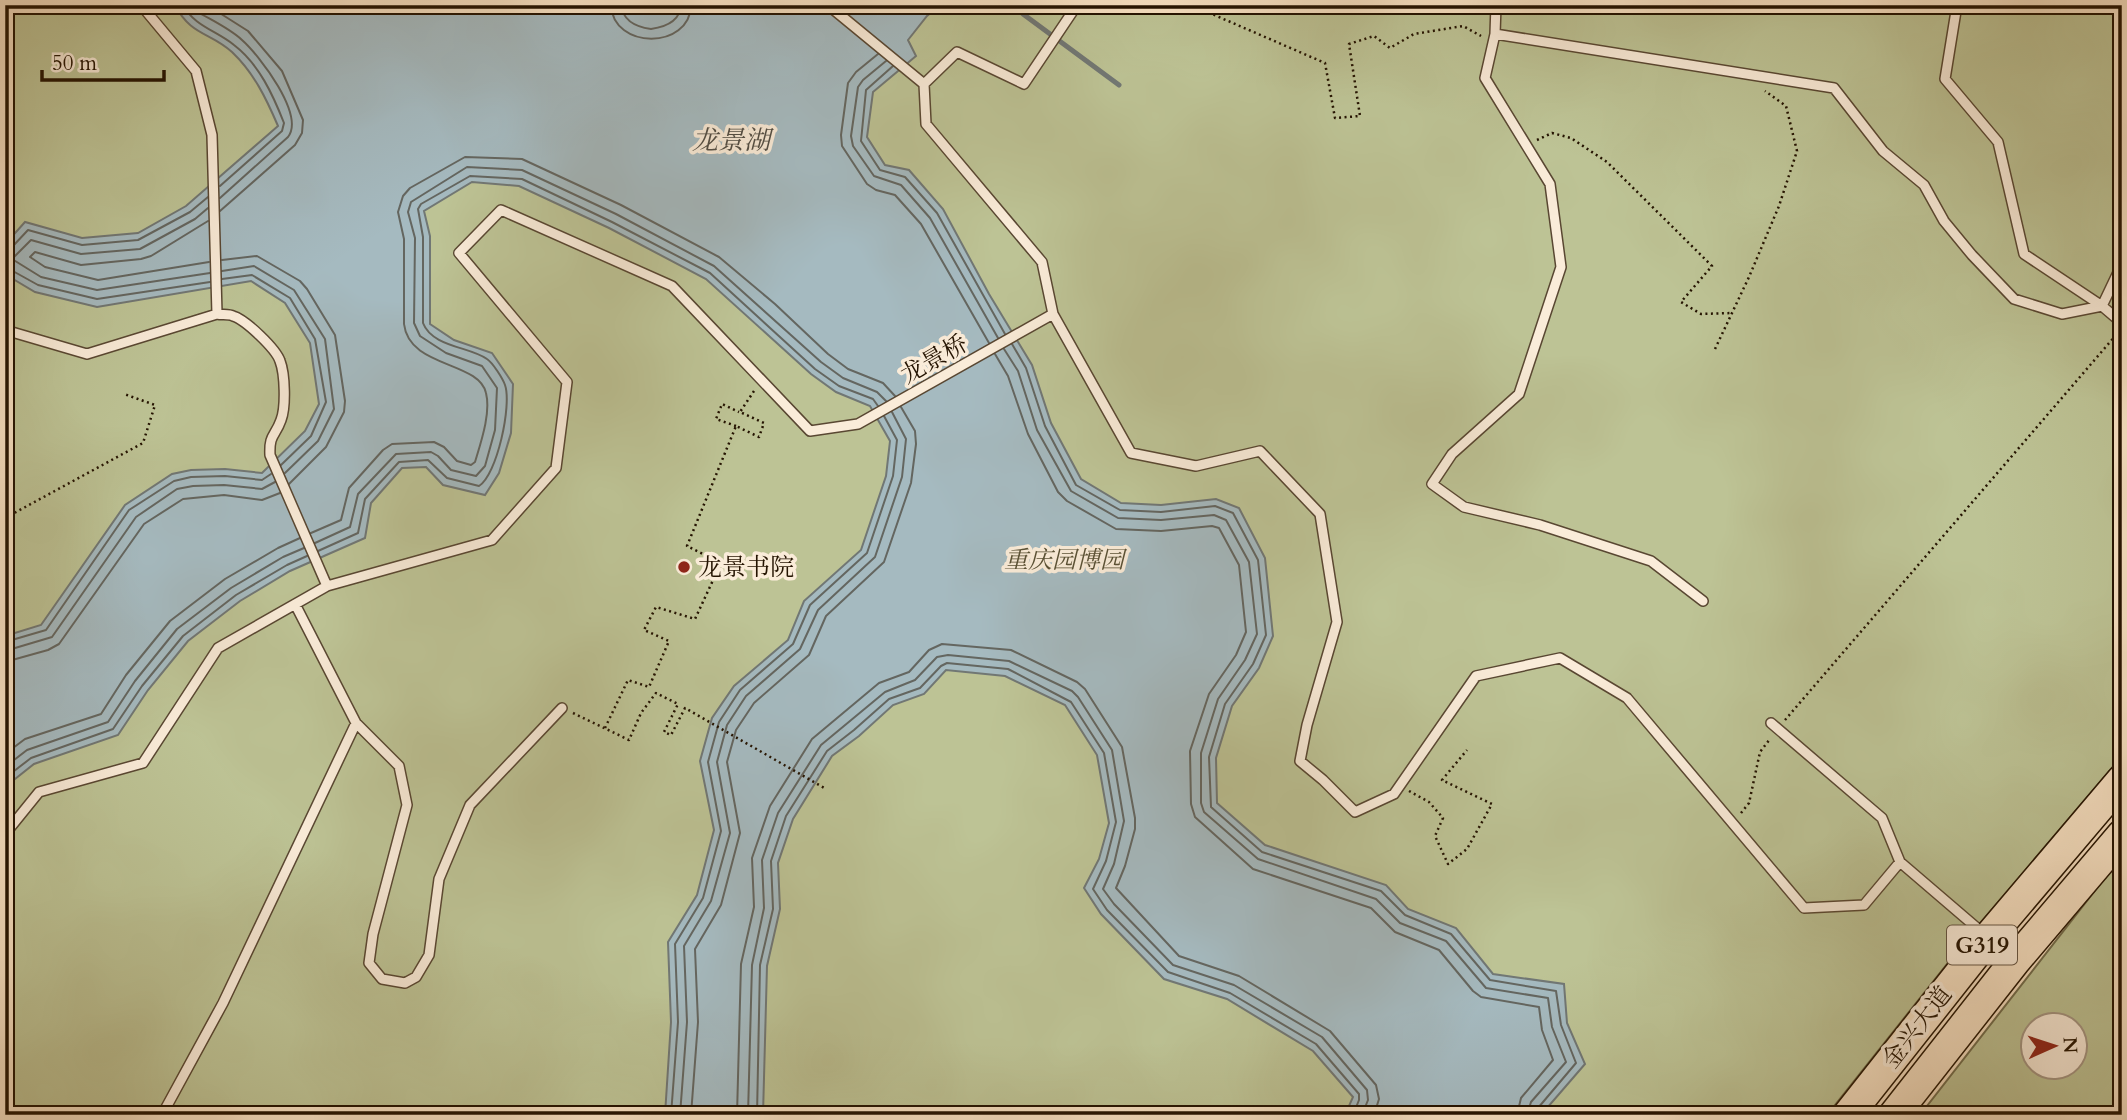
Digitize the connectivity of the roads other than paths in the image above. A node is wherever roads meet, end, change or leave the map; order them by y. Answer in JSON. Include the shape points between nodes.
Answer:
{"nodes":[{"id":1,"x":141,"y":5,"type":"edge"},
{"id":2,"x":828,"y":5,"type":"edge"},
{"id":3,"x":1077,"y":5,"type":"edge"},
{"id":4,"x":1496,"y":5,"type":"edge"},
{"id":5,"x":1957,"y":5,"type":"edge"},
{"id":6,"x":1494,"y":38,"type":"junction"},
{"id":7,"x":924,"y":84,"type":"junction"},
{"id":8,"x":2122,"y":264,"type":"edge"},
{"id":9,"x":2102,"y":306,"type":"junction"},
{"id":10,"x":217,"y":314,"type":"junction"},
{"id":11,"x":1053,"y":314,"type":"junction"},
{"id":12,"x":2122,"y":326,"type":"edge"},
{"id":13,"x":5,"y":330,"type":"edge"},
{"id":14,"x":327,"y":586,"type":"junction"},
{"id":15,"x":1703,"y":601,"type":"dead end"},
{"id":16,"x":295,"y":604,"type":"junction"},
{"id":17,"x":562,"y":708,"type":"road end"},
{"id":18,"x":356,"y":723,"type":"junction"},
{"id":19,"x":1774,"y":726,"type":"road end"},
{"id":20,"x":2122,"y":780,"type":"edge"},
{"id":21,"x":5,"y":834,"type":"edge"},
{"id":22,"x":2122,"y":835,"type":"edge"},
{"id":23,"x":1900,"y":862,"type":"junction"},
{"id":24,"x":1988,"y":938,"type":"junction"},
{"id":25,"x":162,"y":1115,"type":"edge"},
{"id":26,"x":1848,"y":1115,"type":"edge"},
{"id":27,"x":1894,"y":1115,"type":"edge"}],
"edges":[{"from":1,"to":10,"type":"lane","via":[[196,71],[212,135]]},
{"from":2,"to":7,"type":"lane"},
{"from":3,"to":7,"type":"lane","via":[[1024,84],[957,52]]},
{"from":4,"to":6,"type":"lane"},
{"from":5,"to":9,"type":"lane","via":[[1945,79],[1998,142],[2024,254]]},
{"from":6,"to":9,"type":"lane","via":[[1834,88],[1883,151],[1924,185],[1944,221],[2014,299],[2062,314]]},
{"from":6,"to":15,"type":"lane","via":[[1485,78],[1550,184],[1561,267],[1519,394],[1452,454],[1432,484],[1464,507],[1540,525],[1651,561]]},
{"from":7,"to":11,"type":"lane","via":[[926,124],[1042,262]]},
{"from":8,"to":9,"type":"lane"},
{"from":9,"to":12,"type":"lane"},
{"from":10,"to":13,"type":"lane","via":[[87,354]]},
{"from":10,"to":14,"type":"lane","via":[[233,316],[280,360],[282,419],[269,441],[270,455]]},
{"from":11,"to":14,"type":"lane","name":"龙景桥","via":[[858,424],[810,430],[672,286],[502,210],[459,253],[567,382],[556,468],[492,540]]},
{"from":11,"to":23,"type":"lane","via":[[1131,453],[1196,466],[1260,451],[1320,514],[1337,622],[1300,761],[1355,812],[1394,794],[1476,676],[1560,658],[1627,698],[1804,908],[1864,905]]},
{"from":14,"to":16,"type":"lane"},
{"from":16,"to":18,"type":"lane"},
{"from":16,"to":21,"type":"lane","via":[[218,649],[143,762],[39,792]]},
{"from":17,"to":18,"type":"lane","via":[[470,805],[439,879],[429,955],[416,977],[405,983],[382,979],[369,963],[407,805],[399,766]]},
{"from":18,"to":25,"type":"lane","via":[[223,1003]]},
{"from":19,"to":23,"type":"lane","via":[[1882,818]]},
{"from":20,"to":24,"type":"highway","name":"金兴大道","number":"G319"},
{"from":22,"to":27,"type":"highway","name":"金兴大道","number":"G319"},
{"from":23,"to":24,"type":"lane"},
{"from":24,"to":26,"type":"highway","name":"金兴大道","number":"G319"}]}
